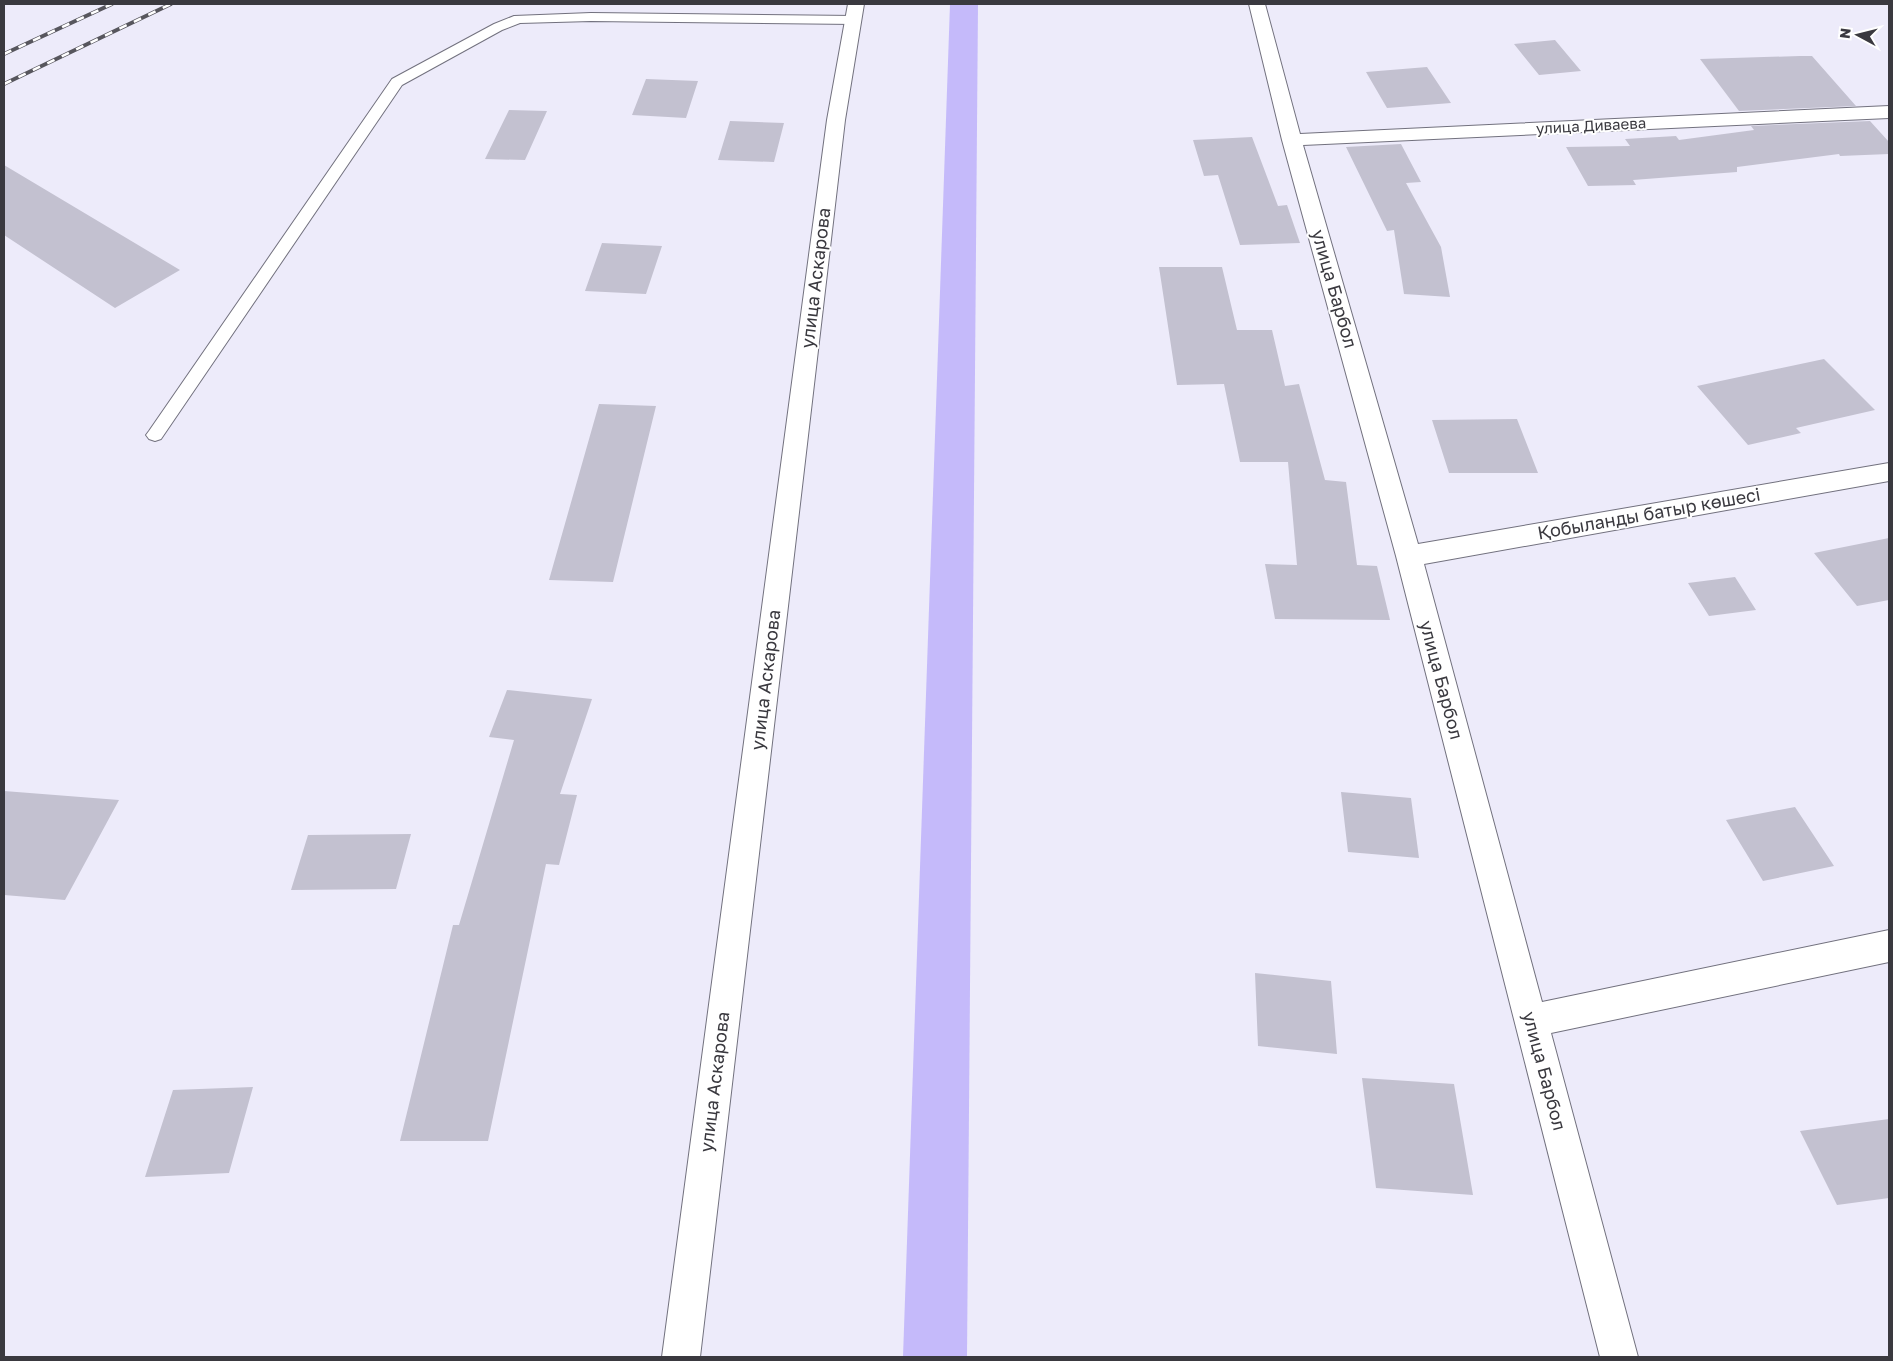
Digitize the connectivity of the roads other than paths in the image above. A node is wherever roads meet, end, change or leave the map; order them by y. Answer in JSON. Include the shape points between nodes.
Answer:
{"nodes":[{"id":1,"x":1257,"y":4,"type":"edge"},
{"id":2,"x":855,"y":12,"type":"edge"},
{"id":3,"x":1889,"y":112,"type":"edge"},
{"id":4,"x":1292,"y":140,"type":"junction"},
{"id":5,"x":155,"y":435,"type":"dead end"},
{"id":6,"x":1889,"y":472,"type":"edge"},
{"id":7,"x":1409,"y":556,"type":"junction"},
{"id":8,"x":1889,"y":946,"type":"edge"},
{"id":9,"x":1531,"y":1021,"type":"junction"},
{"id":10,"x":681,"y":1357,"type":"edge"},
{"id":11,"x":1619,"y":1357,"type":"edge"}],
"edges":[{"from":1,"to":4,"type":"street","name":"улица Барбол"},
{"from":2,"to":5,"type":"lane","via":[[518,19],[397,82]]},
{"from":2,"to":10,"type":"street","name":"улица Аскарова","via":[[836,120]]},
{"from":3,"to":4,"type":"street","name":"улица Диваева"},
{"from":4,"to":7,"type":"street","name":"улица Барбол"},
{"from":6,"to":7,"type":"street","name":"Қобыланды батыр көшесі"},
{"from":7,"to":9,"type":"street","name":"улица Барбол"},
{"from":8,"to":9,"type":"street"},
{"from":9,"to":11,"type":"street","name":"улица Барбол"}]}
